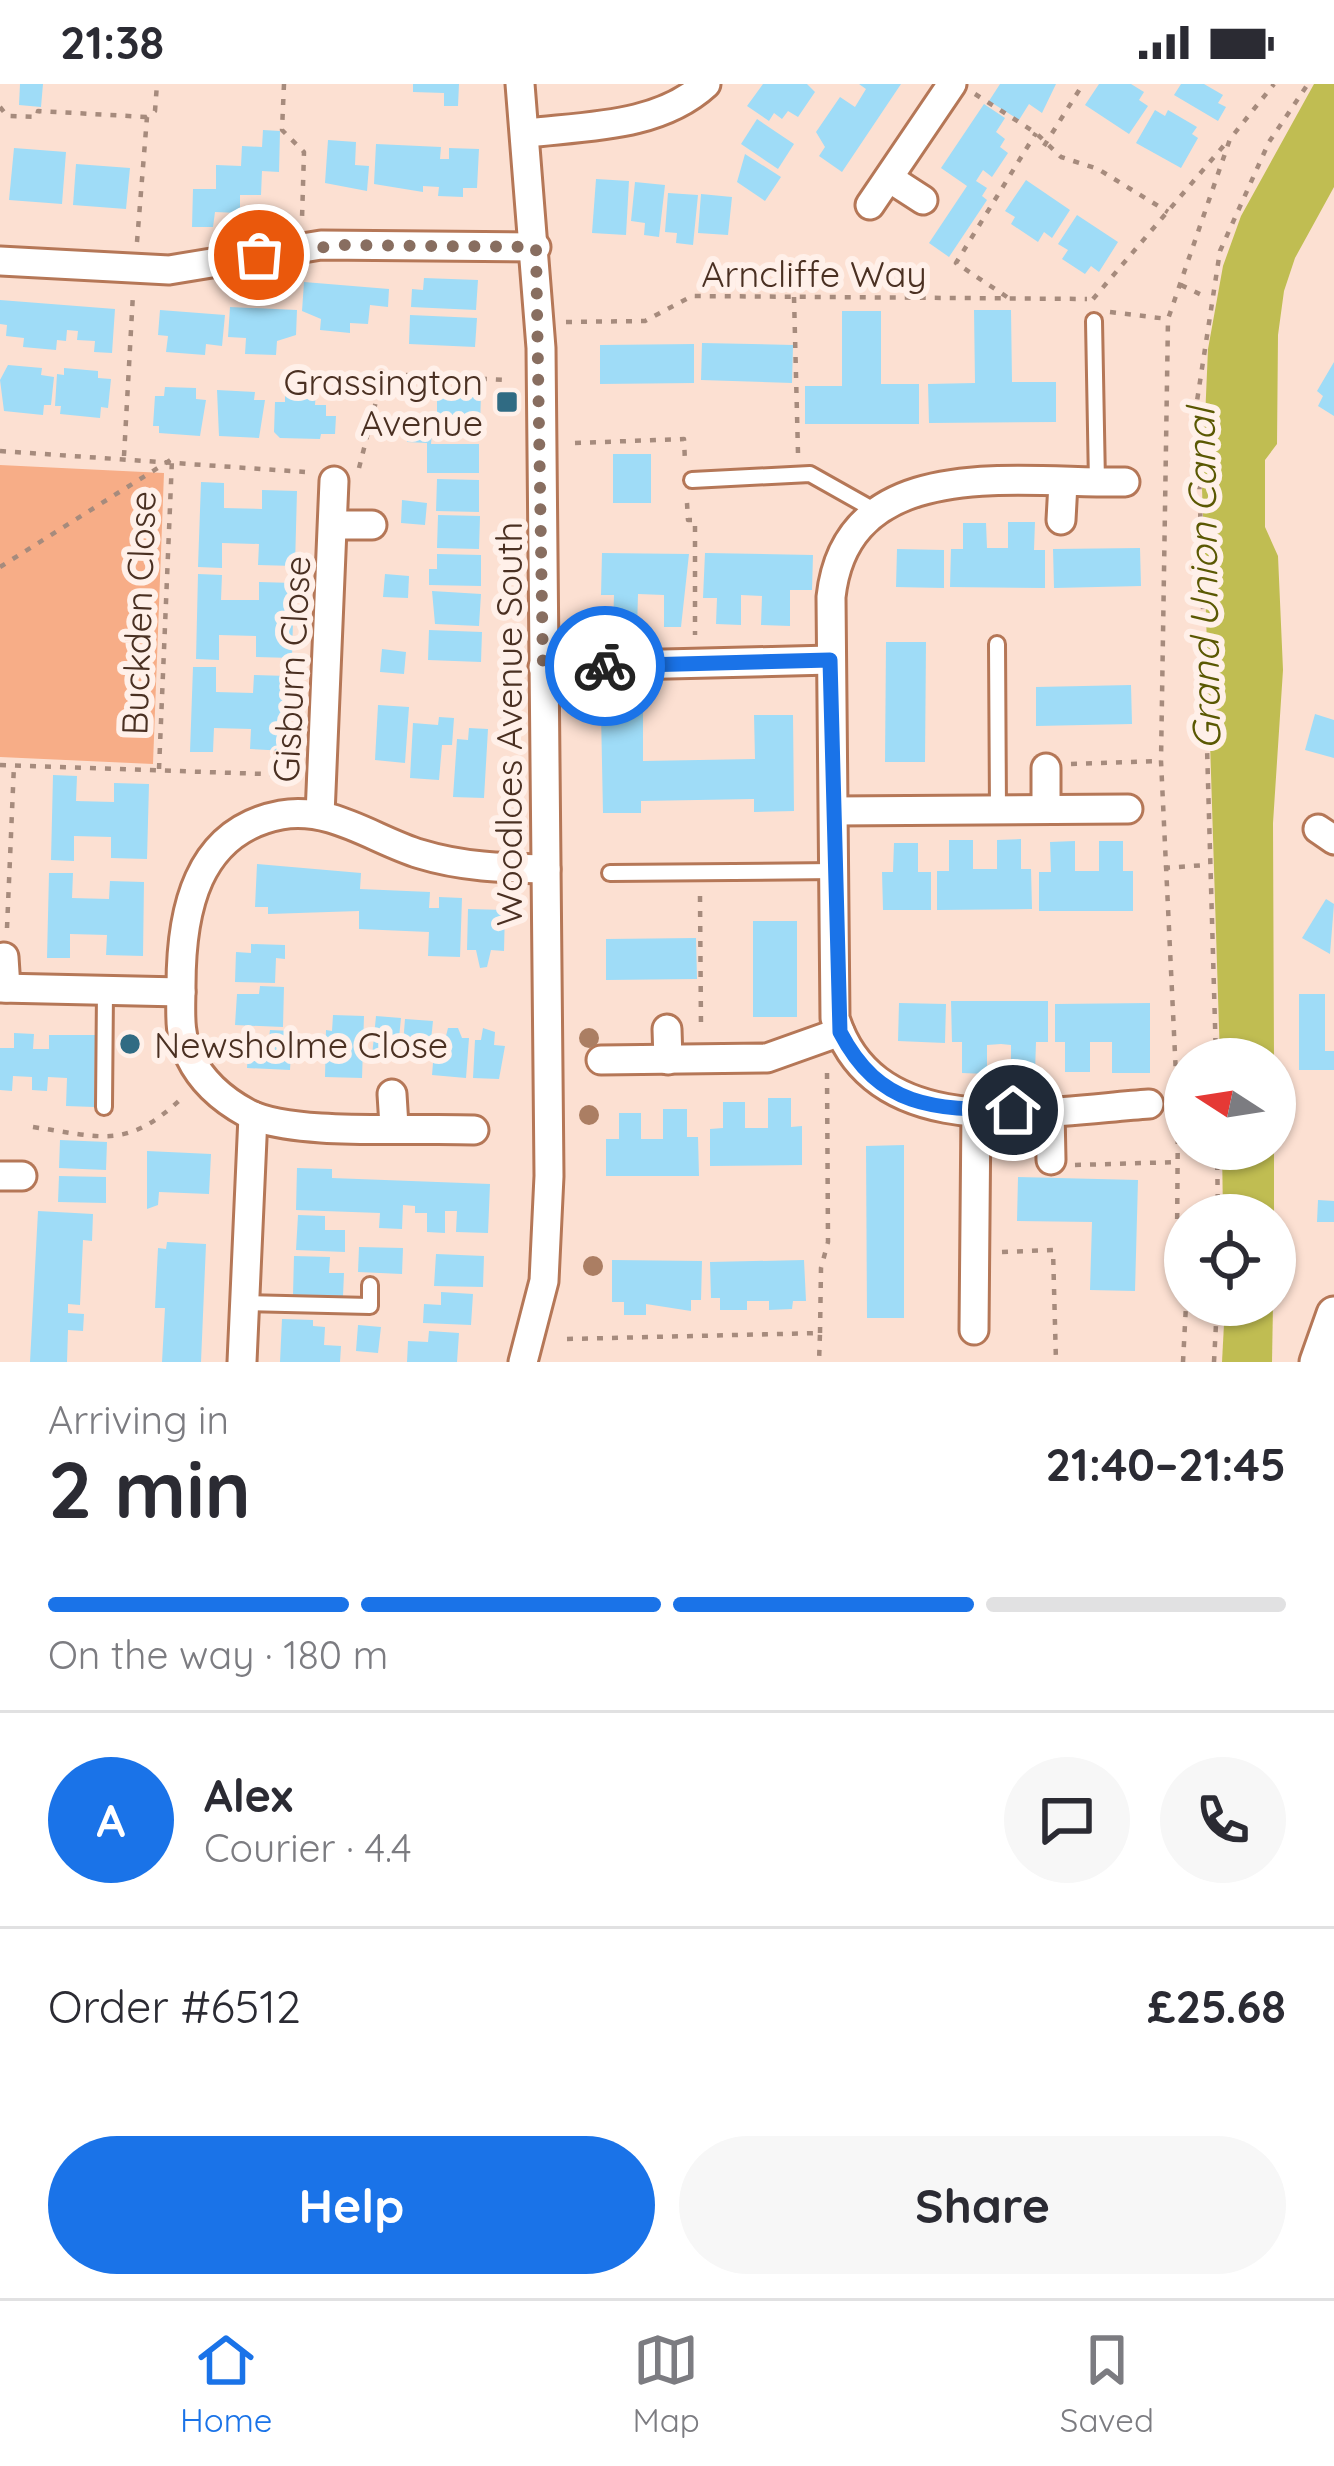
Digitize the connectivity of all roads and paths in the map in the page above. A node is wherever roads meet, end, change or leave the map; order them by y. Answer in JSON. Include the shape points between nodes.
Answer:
{"nodes":[{"id":1,"x":157,"y":84,"type":"edge"},
{"id":2,"x":284,"y":84,"type":"edge"},
{"id":3,"x":520,"y":84,"type":"edge"},
{"id":4,"x":706,"y":84,"type":"edge"},
{"id":5,"x":1083,"y":84,"type":"edge"},
{"id":6,"x":1274,"y":84,"type":"edge"},
{"id":7,"x":1308,"y":84,"type":"edge"},
{"id":8,"x":959,"y":86,"type":"edge"},
{"id":9,"x":0,"y":107,"type":"edge"},
{"id":10,"x":147,"y":117,"type":"junction"},
{"id":11,"x":527,"y":133,"type":"junction"},
{"id":12,"x":1036,"y":134,"type":"junction"},
{"id":13,"x":1230,"y":139,"type":"junction"},
{"id":14,"x":1044,"y":146,"type":"junction"},
{"id":15,"x":889,"y":178,"type":"junction"},
{"id":16,"x":923,"y":200,"type":"dead end"},
{"id":17,"x":870,"y":205,"type":"dead end"},
{"id":18,"x":1170,"y":213,"type":"junction"},
{"id":19,"x":536,"y":247,"type":"junction"},
{"id":20,"x":302,"y":248,"type":"junction"},
{"id":21,"x":136,"y":255,"type":"dead end"},
{"id":22,"x":0,"y":261,"type":"edge"},
{"id":23,"x":134,"y":281,"type":"dead end"},
{"id":24,"x":1180,"y":285,"type":"junction"},
{"id":25,"x":794,"y":297,"type":"junction"},
{"id":26,"x":1007,"y":297,"type":"junction"},
{"id":27,"x":1210,"y":298,"type":"junction"},
{"id":28,"x":1101,"y":317,"type":"joint"},
{"id":29,"x":1168,"y":319,"type":"junction"},
{"id":30,"x":539,"y":321,"type":"junction"},
{"id":31,"x":508,"y":380,"type":"dead end"},
{"id":32,"x":575,"y":443,"type":"dead end"},
{"id":33,"x":0,"y":451,"type":"edge"},
{"id":34,"x":124,"y":456,"type":"junction"},
{"id":35,"x":172,"y":459,"type":"junction"},
{"id":36,"x":685,"y":464,"type":"dead end"},
{"id":37,"x":798,"y":474,"type":"junction"},
{"id":38,"x":336,"y":476,"type":"junction"},
{"id":39,"x":692,"y":480,"type":"dead end"},
{"id":40,"x":1063,"y":483,"type":"junction"},
{"id":41,"x":1111,"y":483,"type":"joint"},
{"id":42,"x":687,"y":501,"type":"dead end"},
{"id":43,"x":874,"y":509,"type":"junction"},
{"id":44,"x":1061,"y":520,"type":"dead end"},
{"id":45,"x":334,"y":525,"type":"junction"},
{"id":46,"x":372,"y":525,"type":"dead end"},
{"id":47,"x":0,"y":567,"type":"edge"},
{"id":48,"x":997,"y":644,"type":"dead end"},
{"id":49,"x":695,"y":648,"type":"dead end"},
{"id":50,"x":830,"y":660,"type":"junction"},
{"id":51,"x":543,"y":667,"type":"junction"},
{"id":52,"x":1161,"y":761,"type":"junction"},
{"id":53,"x":0,"y":765,"type":"edge"},
{"id":54,"x":14,"y":765,"type":"junction"},
{"id":55,"x":1046,"y":768,"type":"joint"},
{"id":56,"x":159,"y":770,"type":"junction"},
{"id":57,"x":309,"y":775,"type":"dead end"},
{"id":58,"x":1046,"y":808,"type":"junction"},
{"id":59,"x":1128,"y":809,"type":"dead end"},
{"id":60,"x":998,"y":810,"type":"junction"},
{"id":61,"x":835,"y":811,"type":"junction"},
{"id":62,"x":320,"y":815,"type":"junction"},
{"id":63,"x":1209,"y":865,"type":"junction"},
{"id":64,"x":1164,"y":868,"type":"junction"},
{"id":65,"x":546,"y":869,"type":"junction"},
{"id":66,"x":836,"y":871,"type":"junction"},
{"id":67,"x":610,"y":873,"type":"dead end"},
{"id":68,"x":4,"y":887,"type":"edge"},
{"id":69,"x":700,"y":916,"type":"dead end"},
{"id":70,"x":4,"y":956,"type":"joint"},
{"id":71,"x":3,"y":988,"type":"edge"},
{"id":72,"x":105,"y":991,"type":"junction"},
{"id":73,"x":181,"y":992,"type":"junction"},
{"id":74,"x":702,"y":1009,"type":"dead end"},
{"id":75,"x":668,"y":1029,"type":"dead end"},
{"id":76,"x":840,"y":1032,"type":"junction"},
{"id":77,"x":1175,"y":1038,"type":"edge"},
{"id":78,"x":1215,"y":1038,"type":"edge"},
{"id":79,"x":601,"y":1060,"type":"dead end"},
{"id":80,"x":668,"y":1060,"type":"junction"},
{"id":81,"x":202,"y":1079,"type":"junction"},
{"id":82,"x":392,"y":1094,"type":"dead end"},
{"id":83,"x":1149,"y":1105,"type":"dead end"},
{"id":84,"x":104,"y":1107,"type":"dead end"},
{"id":85,"x":976,"y":1109,"type":"junction"},
{"id":86,"x":1050,"y":1110,"type":"junction"},
{"id":87,"x":253,"y":1116,"type":"junction"},
{"id":88,"x":394,"y":1126,"type":"junction"},
{"id":89,"x":33,"y":1127,"type":"dead end"},
{"id":90,"x":473,"y":1130,"type":"dead end"},
{"id":91,"x":1051,"y":1160,"type":"joint"},
{"id":92,"x":1164,"y":1162,"type":"edge"},
{"id":93,"x":974,"y":1253,"type":"junction"},
{"id":94,"x":370,"y":1286,"type":"dead end"},
{"id":95,"x":244,"y":1304,"type":"junction"},
{"id":96,"x":1334,"y":1315,"type":"edge"},
{"id":97,"x":1184,"y":1326,"type":"edge"},
{"id":98,"x":1216,"y":1326,"type":"edge"},
{"id":99,"x":974,"y":1330,"type":"dead end"},
{"id":100,"x":820,"y":1333,"type":"junction"},
{"id":101,"x":567,"y":1339,"type":"dead end"},
{"id":102,"x":242,"y":1362,"type":"edge"},
{"id":103,"x":523,"y":1362,"type":"edge"},
{"id":104,"x":819,"y":1362,"type":"edge"},
{"id":105,"x":1056,"y":1362,"type":"edge"},
{"id":106,"x":1183,"y":1362,"type":"edge"},
{"id":107,"x":1214,"y":1362,"type":"edge"},
{"id":108,"x":1317,"y":1362,"type":"edge"}],
"edges":[{"from":1,"to":10,"type":"path"},
{"from":2,"to":20,"type":"path","via":[[282,130],[304,152]]},
{"from":3,"to":11,"type":"street","name":"Woodloes Avenue South"},
{"from":4,"to":11,"type":"street","via":[[638,119]]},
{"from":5,"to":14,"type":"path"},
{"from":6,"to":13,"type":"path"},
{"from":7,"to":27,"type":"path","via":[[1239,205]]},
{"from":8,"to":12,"type":"path"},
{"from":8,"to":15,"type":"street"},
{"from":9,"to":10,"type":"path","via":[[8,116]]},
{"from":10,"to":21,"type":"path"},
{"from":11,"to":19,"type":"street","name":"Woodloes Avenue South"},
{"from":12,"to":14,"type":"path"},
{"from":12,"to":26,"type":"path","via":[[956,263]]},
{"from":13,"to":18,"type":"path"},
{"from":13,"to":24,"type":"path"},
{"from":14,"to":18,"type":"path"},
{"from":15,"to":16,"type":"street"},
{"from":15,"to":17,"type":"street"},
{"from":18,"to":26,"type":"path","name":"Arncliffe Way","via":[[1093,300]]},
{"from":19,"to":20,"type":"street"},
{"from":19,"to":30,"type":"street","name":"Woodloes Avenue South"},
{"from":20,"to":22,"type":"street","via":[[190,270]]},
{"from":23,"to":34,"type":"path"},
{"from":24,"to":27,"type":"path"},
{"from":24,"to":29,"type":"path"},
{"from":25,"to":26,"type":"path","name":"Arncliffe Way"},
{"from":25,"to":30,"type":"path","name":"Arncliffe Way","via":[[692,296],[645,321]]},
{"from":25,"to":37,"type":"path"},
{"from":27,"to":63,"type":"path","via":[[1197,401]]},
{"from":28,"to":29,"type":"path"},
{"from":28,"to":41,"type":"lane"},
{"from":29,"to":52,"type":"path"},
{"from":30,"to":51,"type":"street","name":"Woodloes Avenue South"},
{"from":31,"to":38,"type":"path","via":[[382,374]]},
{"from":32,"to":36,"type":"path","via":[[684,439]]},
{"from":33,"to":34,"type":"path","name":"Buckden Close"},
{"from":34,"to":35,"type":"path","name":"Buckden Close"},
{"from":35,"to":38,"type":"path","name":"Buckden Close"},
{"from":35,"to":47,"type":"path"},
{"from":35,"to":56,"type":"path","name":"Buckden Close"},
{"from":37,"to":39,"type":"lane"},
{"from":37,"to":43,"type":"lane"},
{"from":38,"to":45,"type":"street","name":"Gisburn Close"},
{"from":40,"to":41,"type":"street"},
{"from":40,"to":43,"type":"street","via":[[931,486]]},
{"from":40,"to":44,"type":"street"},
{"from":42,"to":49,"type":"path","via":[[688,520],[695,520]]},
{"from":43,"to":50,"type":"street","via":[[853,532],[832,582]]},
{"from":45,"to":46,"type":"street","name":"Gisburn Close"},
{"from":45,"to":62,"type":"street","name":"Gisburn Close"},
{"from":48,"to":60,"type":"lane"},
{"from":50,"to":51,"type":"street"},
{"from":50,"to":61,"type":"street"},
{"from":51,"to":65,"type":"street","name":"Woodloes Avenue South"},
{"from":52,"to":55,"type":"path"},
{"from":52,"to":64,"type":"path"},
{"from":53,"to":54,"type":"path"},
{"from":54,"to":56,"type":"path"},
{"from":54,"to":68,"type":"path"},
{"from":55,"to":58,"type":"street"},
{"from":56,"to":57,"type":"path"},
{"from":58,"to":59,"type":"street"},
{"from":58,"to":60,"type":"street"},
{"from":60,"to":61,"type":"street"},
{"from":61,"to":66,"type":"street"},
{"from":62,"to":65,"type":"street","via":[[449,862]]},
{"from":62,"to":73,"type":"street","via":[[254,824],[212,857],[188,900]]},
{"from":63,"to":64,"type":"path"},
{"from":63,"to":78,"type":"path"},
{"from":64,"to":77,"type":"path"},
{"from":65,"to":103,"type":"street","name":"Woodloes Avenue South","via":[[546,1259]]},
{"from":66,"to":67,"type":"lane"},
{"from":66,"to":76,"type":"street"},
{"from":68,"to":70,"type":"path"},
{"from":69,"to":74,"type":"path"},
{"from":70,"to":71,"type":"street"},
{"from":71,"to":72,"type":"street"},
{"from":72,"to":73,"type":"street"},
{"from":72,"to":84,"type":"lane"},
{"from":73,"to":81,"type":"street","via":[[184,1043]]},
{"from":75,"to":80,"type":"street"},
{"from":76,"to":80,"type":"street","via":[[767,1058]]},
{"from":76,"to":85,"type":"street","via":[[864,1072],[904,1098]]},
{"from":76,"to":100,"type":"path","via":[[824,1081],[828,1242]]},
{"from":79,"to":80,"type":"street"},
{"from":81,"to":87,"type":"street"},
{"from":81,"to":89,"type":"path","via":[[158,1120],[119,1139]]},
{"from":82,"to":88,"type":"street"},
{"from":83,"to":86,"type":"street"},
{"from":85,"to":86,"type":"street"},
{"from":85,"to":93,"type":"street"},
{"from":86,"to":91,"type":"street"},
{"from":87,"to":88,"type":"street","via":[[303,1126]]},
{"from":87,"to":95,"type":"street"},
{"from":88,"to":90,"type":"street"},
{"from":91,"to":92,"type":"path"},
{"from":93,"to":99,"type":"street"},
{"from":93,"to":105,"type":"path","via":[[1052,1250]]},
{"from":94,"to":95,"type":"lane","via":[[370,1306]]},
{"from":95,"to":102,"type":"street"},
{"from":96,"to":108,"type":"street"},
{"from":97,"to":106,"type":"path"},
{"from":98,"to":107,"type":"path"},
{"from":100,"to":101,"type":"path"},
{"from":100,"to":104,"type":"path"}]}
